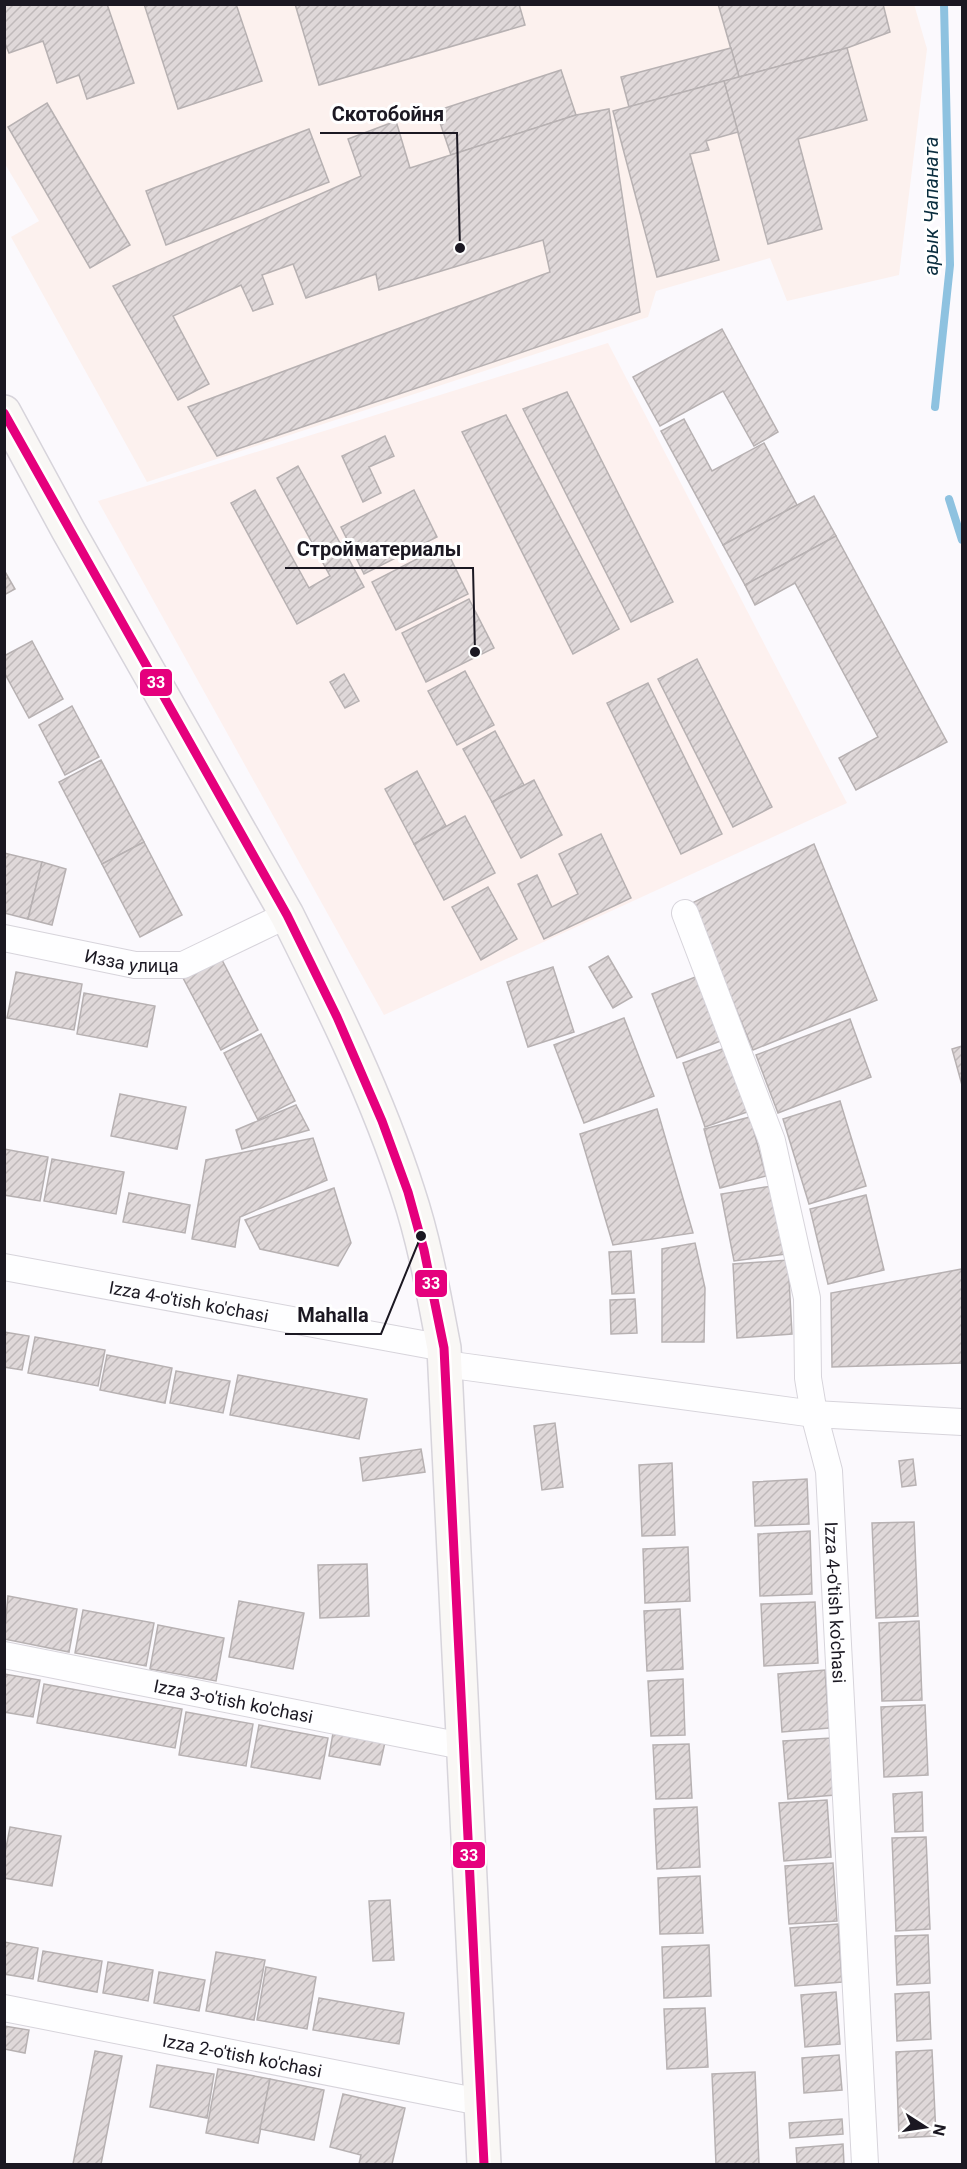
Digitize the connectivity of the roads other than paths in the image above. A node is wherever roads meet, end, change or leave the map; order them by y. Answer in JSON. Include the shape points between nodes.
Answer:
{"nodes":[{"id":1,"x":4,"y":412,"type":"edge"},
{"id":2,"x":685,"y":913,"type":"dead end"},
{"id":3,"x":287,"y":915,"type":"junction"},
{"id":4,"x":4,"y":938,"type":"edge"},
{"id":5,"x":4,"y":1267,"type":"edge"},
{"id":6,"x":445,"y":1356,"type":"junction"},
{"id":7,"x":814,"y":1414,"type":"junction"},
{"id":8,"x":963,"y":1422,"type":"edge"},
{"id":9,"x":4,"y":1655,"type":"edge"},
{"id":10,"x":462,"y":1746,"type":"junction"},
{"id":11,"x":4,"y":2008,"type":"edge"},
{"id":12,"x":480,"y":2102,"type":"junction"},
{"id":13,"x":483,"y":2164,"type":"edge"},
{"id":14,"x":865,"y":2164,"type":"edge"}],
"edges":[{"from":1,"to":3,"type":"main road"},
{"from":2,"to":7,"type":"street","via":[[772,1140],[807,1298],[808,1378]]},
{"from":3,"to":4,"type":"street","name":"Изза улица","via":[[183,965],[135,965]]},
{"from":3,"to":6,"type":"main road","via":[[350,1045],[391,1143],[421,1236]]},
{"from":5,"to":6,"type":"street","name":"Izza 4-o'tish ko'chasi"},
{"from":6,"to":7,"type":"street","name":"Izza 4-o'tish ko'chasi"},
{"from":6,"to":10,"type":"main road"},
{"from":7,"to":8,"type":"street"},
{"from":7,"to":14,"type":"street","name":"Izza 4-o'tish ko'chasi","via":[[830,1471]]},
{"from":9,"to":10,"type":"street","name":"Izza 3-o'tish ko'chasi"},
{"from":10,"to":12,"type":"main road"},
{"from":11,"to":12,"type":"street","name":"Izza 2-o'tish ko'chasi"},
{"from":12,"to":13,"type":"main road"}]}
